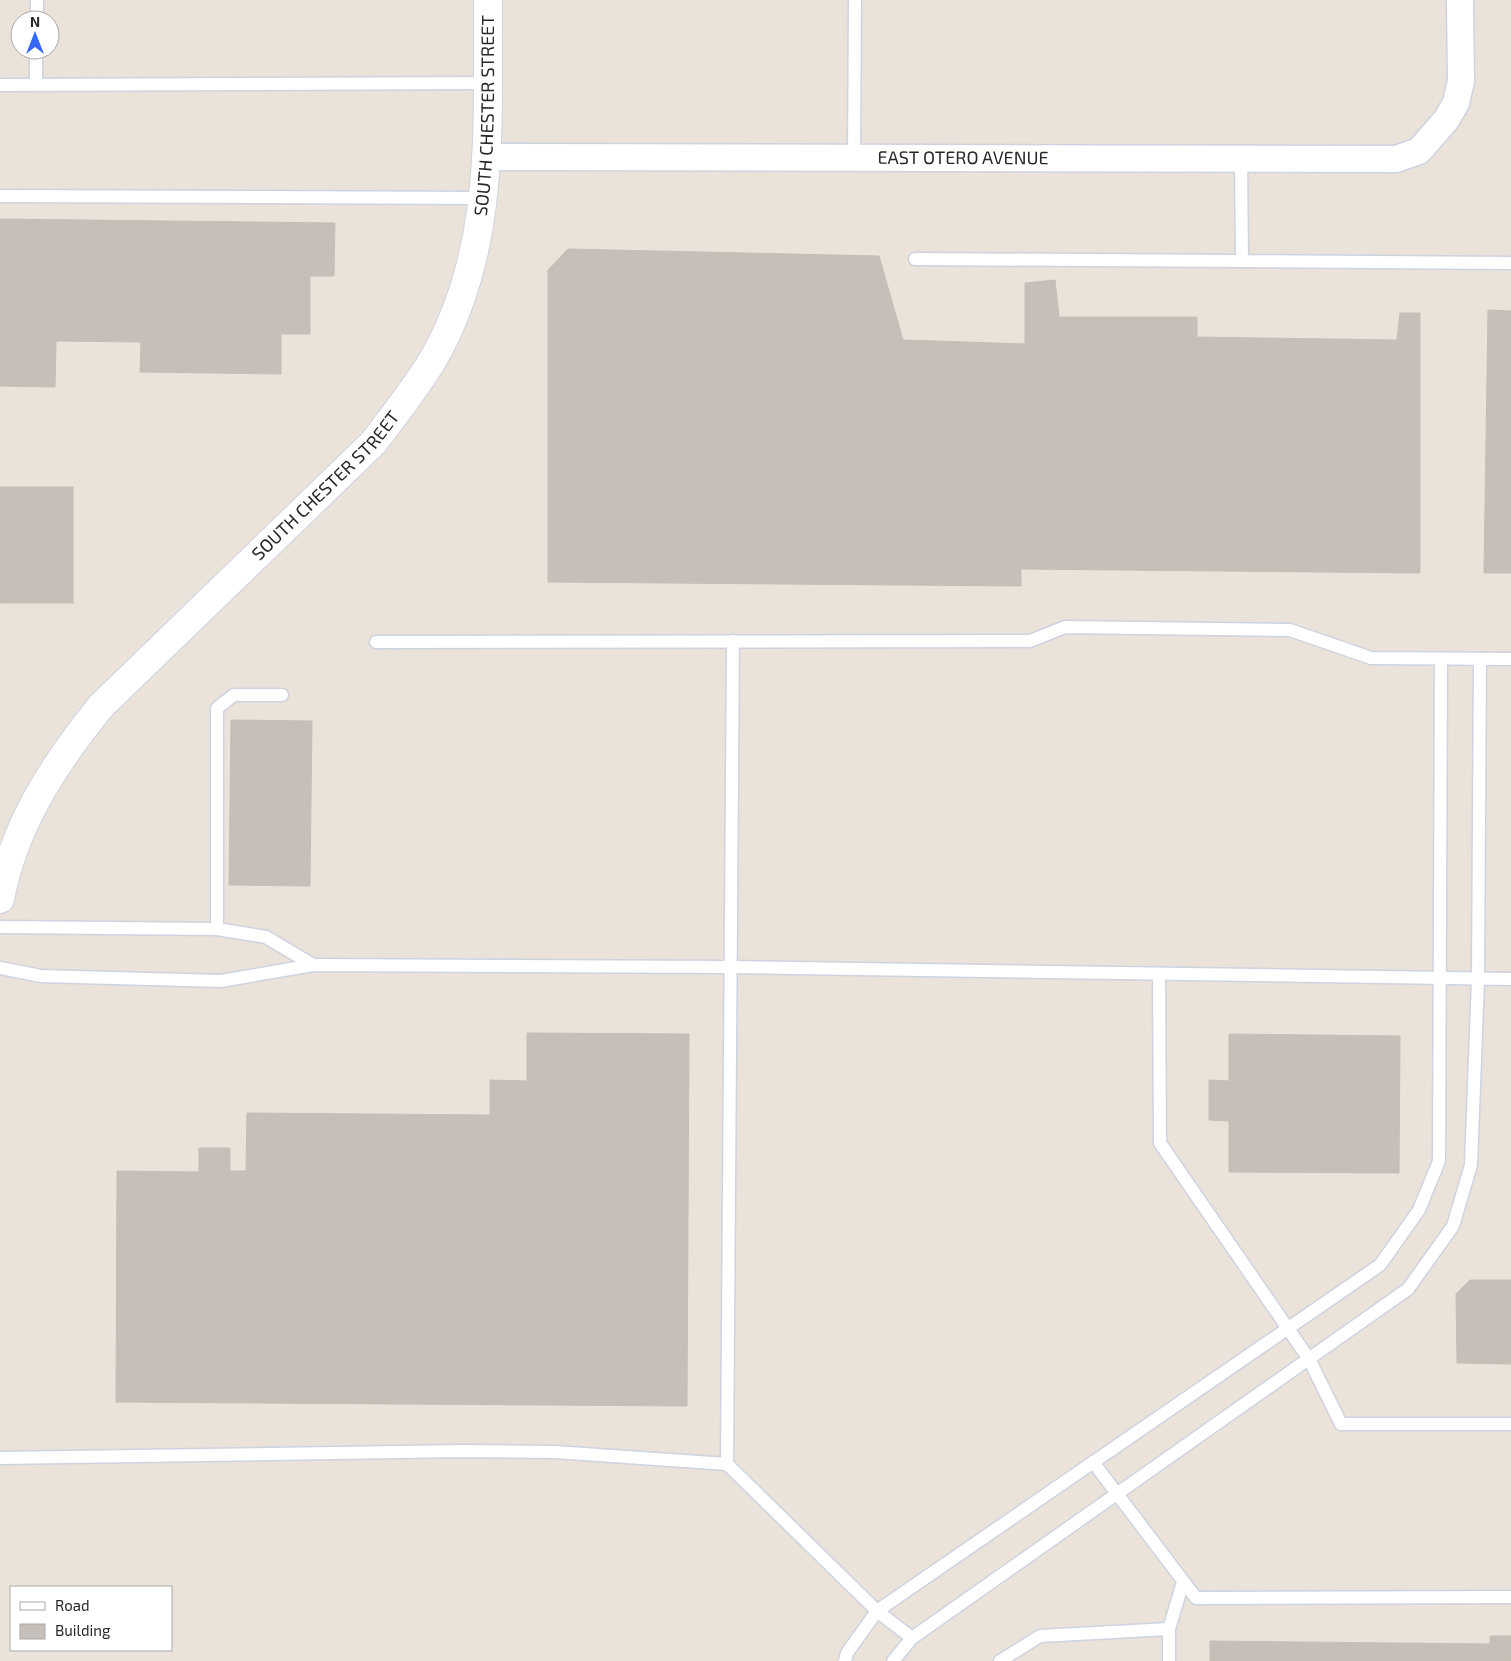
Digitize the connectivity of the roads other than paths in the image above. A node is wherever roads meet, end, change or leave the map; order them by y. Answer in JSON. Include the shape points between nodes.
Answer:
{"nodes":[{"id":1,"x":488,"y":0,"type":"edge"},
{"id":2,"x":855,"y":0,"type":"edge"},
{"id":3,"x":1460,"y":0,"type":"edge"},
{"id":4,"x":36,"y":60,"type":"edge"},
{"id":5,"x":488,"y":83,"type":"junction"},
{"id":6,"x":0,"y":84,"type":"edge"},
{"id":7,"x":36,"y":84,"type":"junction"},
{"id":8,"x":487,"y":157,"type":"junction"},
{"id":9,"x":854,"y":157,"type":"junction"},
{"id":10,"x":1241,"y":159,"type":"junction"},
{"id":11,"x":0,"y":196,"type":"edge"},
{"id":12,"x":484,"y":198,"type":"junction"},
{"id":13,"x":915,"y":259,"type":"dead end"},
{"id":14,"x":1242,"y":261,"type":"junction"},
{"id":15,"x":1511,"y":263,"type":"edge"},
{"id":16,"x":376,"y":642,"type":"dead end"},
{"id":17,"x":733,"y":642,"type":"junction"},
{"id":18,"x":1441,"y":659,"type":"junction"},
{"id":19,"x":1480,"y":659,"type":"junction"},
{"id":20,"x":1511,"y":659,"type":"edge"},
{"id":21,"x":282,"y":695,"type":"dead end"},
{"id":22,"x":0,"y":899,"type":"edge"},
{"id":23,"x":0,"y":928,"type":"edge"},
{"id":24,"x":217,"y":929,"type":"junction"},
{"id":25,"x":313,"y":964,"type":"junction"},
{"id":26,"x":730,"y":967,"type":"junction"},
{"id":27,"x":0,"y":968,"type":"edge"},
{"id":28,"x":1159,"y":974,"type":"junction"},
{"id":29,"x":1441,"y":978,"type":"junction"},
{"id":30,"x":1478,"y":979,"type":"junction"},
{"id":31,"x":1511,"y":979,"type":"edge"},
{"id":32,"x":1289,"y":1328,"type":"junction"},
{"id":33,"x":1309,"y":1359,"type":"junction"},
{"id":34,"x":1511,"y":1424,"type":"edge"},
{"id":35,"x":0,"y":1458,"type":"edge"},
{"id":36,"x":1093,"y":1462,"type":"junction"},
{"id":37,"x":727,"y":1464,"type":"junction"},
{"id":38,"x":1116,"y":1494,"type":"junction"},
{"id":39,"x":1183,"y":1582,"type":"junction"},
{"id":40,"x":1511,"y":1597,"type":"edge"},
{"id":41,"x":877,"y":1611,"type":"junction"},
{"id":42,"x":1169,"y":1629,"type":"junction"},
{"id":43,"x":912,"y":1638,"type":"junction"},
{"id":44,"x":845,"y":1661,"type":"edge"},
{"id":45,"x":893,"y":1661,"type":"edge"},
{"id":46,"x":1000,"y":1661,"type":"edge"},
{"id":47,"x":1169,"y":1661,"type":"edge"}],
"edges":[{"from":1,"to":5,"type":"street","name":"SOUTH CHESTER STREET"},
{"from":2,"to":9,"type":"lane"},
{"from":3,"to":10,"type":"street","name":"EAST OTERO AVENUE","via":[[1461,81],[1456,103],[1432,138],[1419,150],[1396,159]]},
{"from":4,"to":7,"type":"lane"},
{"from":5,"to":7,"type":"lane"},
{"from":5,"to":8,"type":"street","name":"SOUTH CHESTER STREET"},
{"from":6,"to":7,"type":"lane"},
{"from":8,"to":9,"type":"street","name":"EAST OTERO AVENUE"},
{"from":8,"to":12,"type":"street","name":"SOUTH CHESTER STREET"},
{"from":9,"to":10,"type":"street","name":"EAST OTERO AVENUE"},
{"from":10,"to":14,"type":"lane"},
{"from":11,"to":12,"type":"lane"},
{"from":12,"to":22,"type":"street","name":"SOUTH CHESTER STREET","via":[[472,263],[457,306],[436,354],[412,394],[374,442],[101,706],[78,733],[27,816],[9,862]]},
{"from":13,"to":14,"type":"lane"},
{"from":14,"to":15,"type":"lane"},
{"from":16,"to":17,"type":"lane"},
{"from":17,"to":18,"type":"lane","via":[[1030,641],[1065,627],[1290,630],[1371,658]]},
{"from":17,"to":26,"type":"lane"},
{"from":18,"to":19,"type":"lane"},
{"from":18,"to":29,"type":"lane"},
{"from":19,"to":20,"type":"lane"},
{"from":19,"to":30,"type":"lane"},
{"from":21,"to":24,"type":"lane","via":[[234,695],[217,708]]},
{"from":23,"to":24,"type":"lane"},
{"from":24,"to":25,"type":"lane","via":[[266,937]]},
{"from":25,"to":26,"type":"lane"},
{"from":25,"to":27,"type":"lane","via":[[221,981],[41,976]]},
{"from":26,"to":28,"type":"lane"},
{"from":26,"to":37,"type":"lane"},
{"from":28,"to":29,"type":"lane"},
{"from":28,"to":32,"type":"lane","via":[[1160,1143]]},
{"from":29,"to":30,"type":"lane"},
{"from":29,"to":32,"type":"lane","via":[[1439,1161],[1419,1210],[1380,1265]]},
{"from":30,"to":31,"type":"lane"},
{"from":30,"to":33,"type":"lane","via":[[1471,1165],[1453,1226],[1408,1289]]},
{"from":32,"to":33,"type":"lane"},
{"from":32,"to":36,"type":"lane"},
{"from":33,"to":34,"type":"lane","via":[[1341,1424]]},
{"from":33,"to":38,"type":"lane"},
{"from":35,"to":37,"type":"lane","via":[[472,1452],[564,1453]]},
{"from":36,"to":38,"type":"lane"},
{"from":36,"to":41,"type":"lane"},
{"from":37,"to":41,"type":"lane"},
{"from":38,"to":39,"type":"lane"},
{"from":38,"to":43,"type":"lane"},
{"from":39,"to":40,"type":"lane","via":[[1196,1598]]},
{"from":39,"to":42,"type":"lane"},
{"from":41,"to":43,"type":"lane"},
{"from":41,"to":44,"type":"lane"},
{"from":42,"to":46,"type":"lane","via":[[1040,1636]]},
{"from":42,"to":47,"type":"lane"},
{"from":43,"to":45,"type":"lane"}]}
